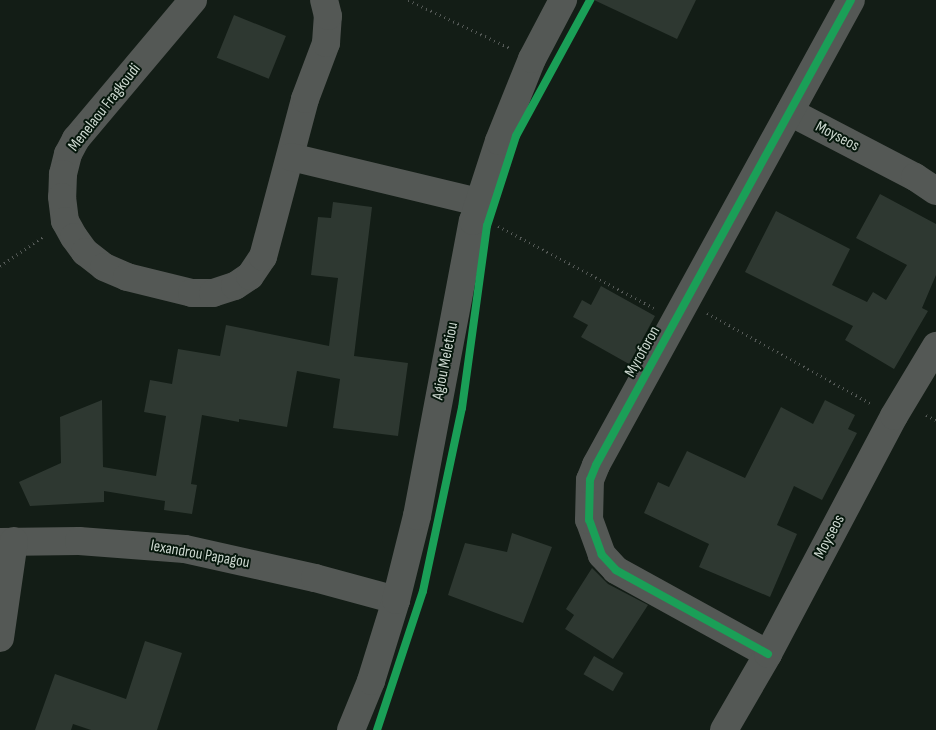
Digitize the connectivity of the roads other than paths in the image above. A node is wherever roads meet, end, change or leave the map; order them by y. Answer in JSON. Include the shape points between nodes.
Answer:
{"nodes":[{"id":1,"x":192,"y":0,"type":"edge"},
{"id":2,"x":324,"y":0,"type":"edge"},
{"id":3,"x":563,"y":0,"type":"edge"},
{"id":4,"x":851,"y":0,"type":"edge"},
{"id":5,"x":790,"y":112,"type":"junction"},
{"id":6,"x":291,"y":157,"type":"junction"},
{"id":7,"x":936,"y":191,"type":"edge"},
{"id":8,"x":476,"y":212,"type":"junction"},
{"id":9,"x":936,"y":346,"type":"edge"},
{"id":10,"x":7,"y":542,"type":"edge"},
{"id":11,"x":396,"y":600,"type":"junction"},
{"id":12,"x":0,"y":638,"type":"edge"},
{"id":13,"x":768,"y":654,"type":"junction"},
{"id":14,"x":351,"y":730,"type":"edge"},
{"id":15,"x":724,"y":730,"type":"edge"}],
"edges":[{"from":1,"to":6,"type":"street","name":"Menelaou Fragkoudi","via":[[76,139],[63,174],[65,221],[85,252],[104,267],[127,277],[183,290],[213,293],[236,286],[250,276],[264,258]]},
{"from":2,"to":6,"type":"street","name":"Menelaou Fragkoudi","via":[[328,16],[326,42],[305,99]]},
{"from":3,"to":8,"type":"street","name":"Agiou Meletiou","via":[[532,58],[499,141]]},
{"from":4,"to":5,"type":"street","name":"Myroforon"},
{"from":5,"to":7,"type":"street","name":"Moyseos"},
{"from":5,"to":13,"type":"street","name":"Myroforon","via":[[590,480],[589,520],[602,555],[616,570]]},
{"from":6,"to":8,"type":"street"},
{"from":8,"to":11,"type":"street","name":"Agiou Meletiou","via":[[417,516]]},
{"from":9,"to":13,"type":"street","name":"Moyseos","via":[[894,416]]},
{"from":10,"to":11,"type":"street","name":"lexandrou Papagou","via":[[99,542],[185,549]]},
{"from":10,"to":12,"type":"street"},
{"from":11,"to":14,"type":"street","name":"Agiou Meletiou","via":[[371,681]]},
{"from":13,"to":15,"type":"street","name":"Moyseos"}]}
